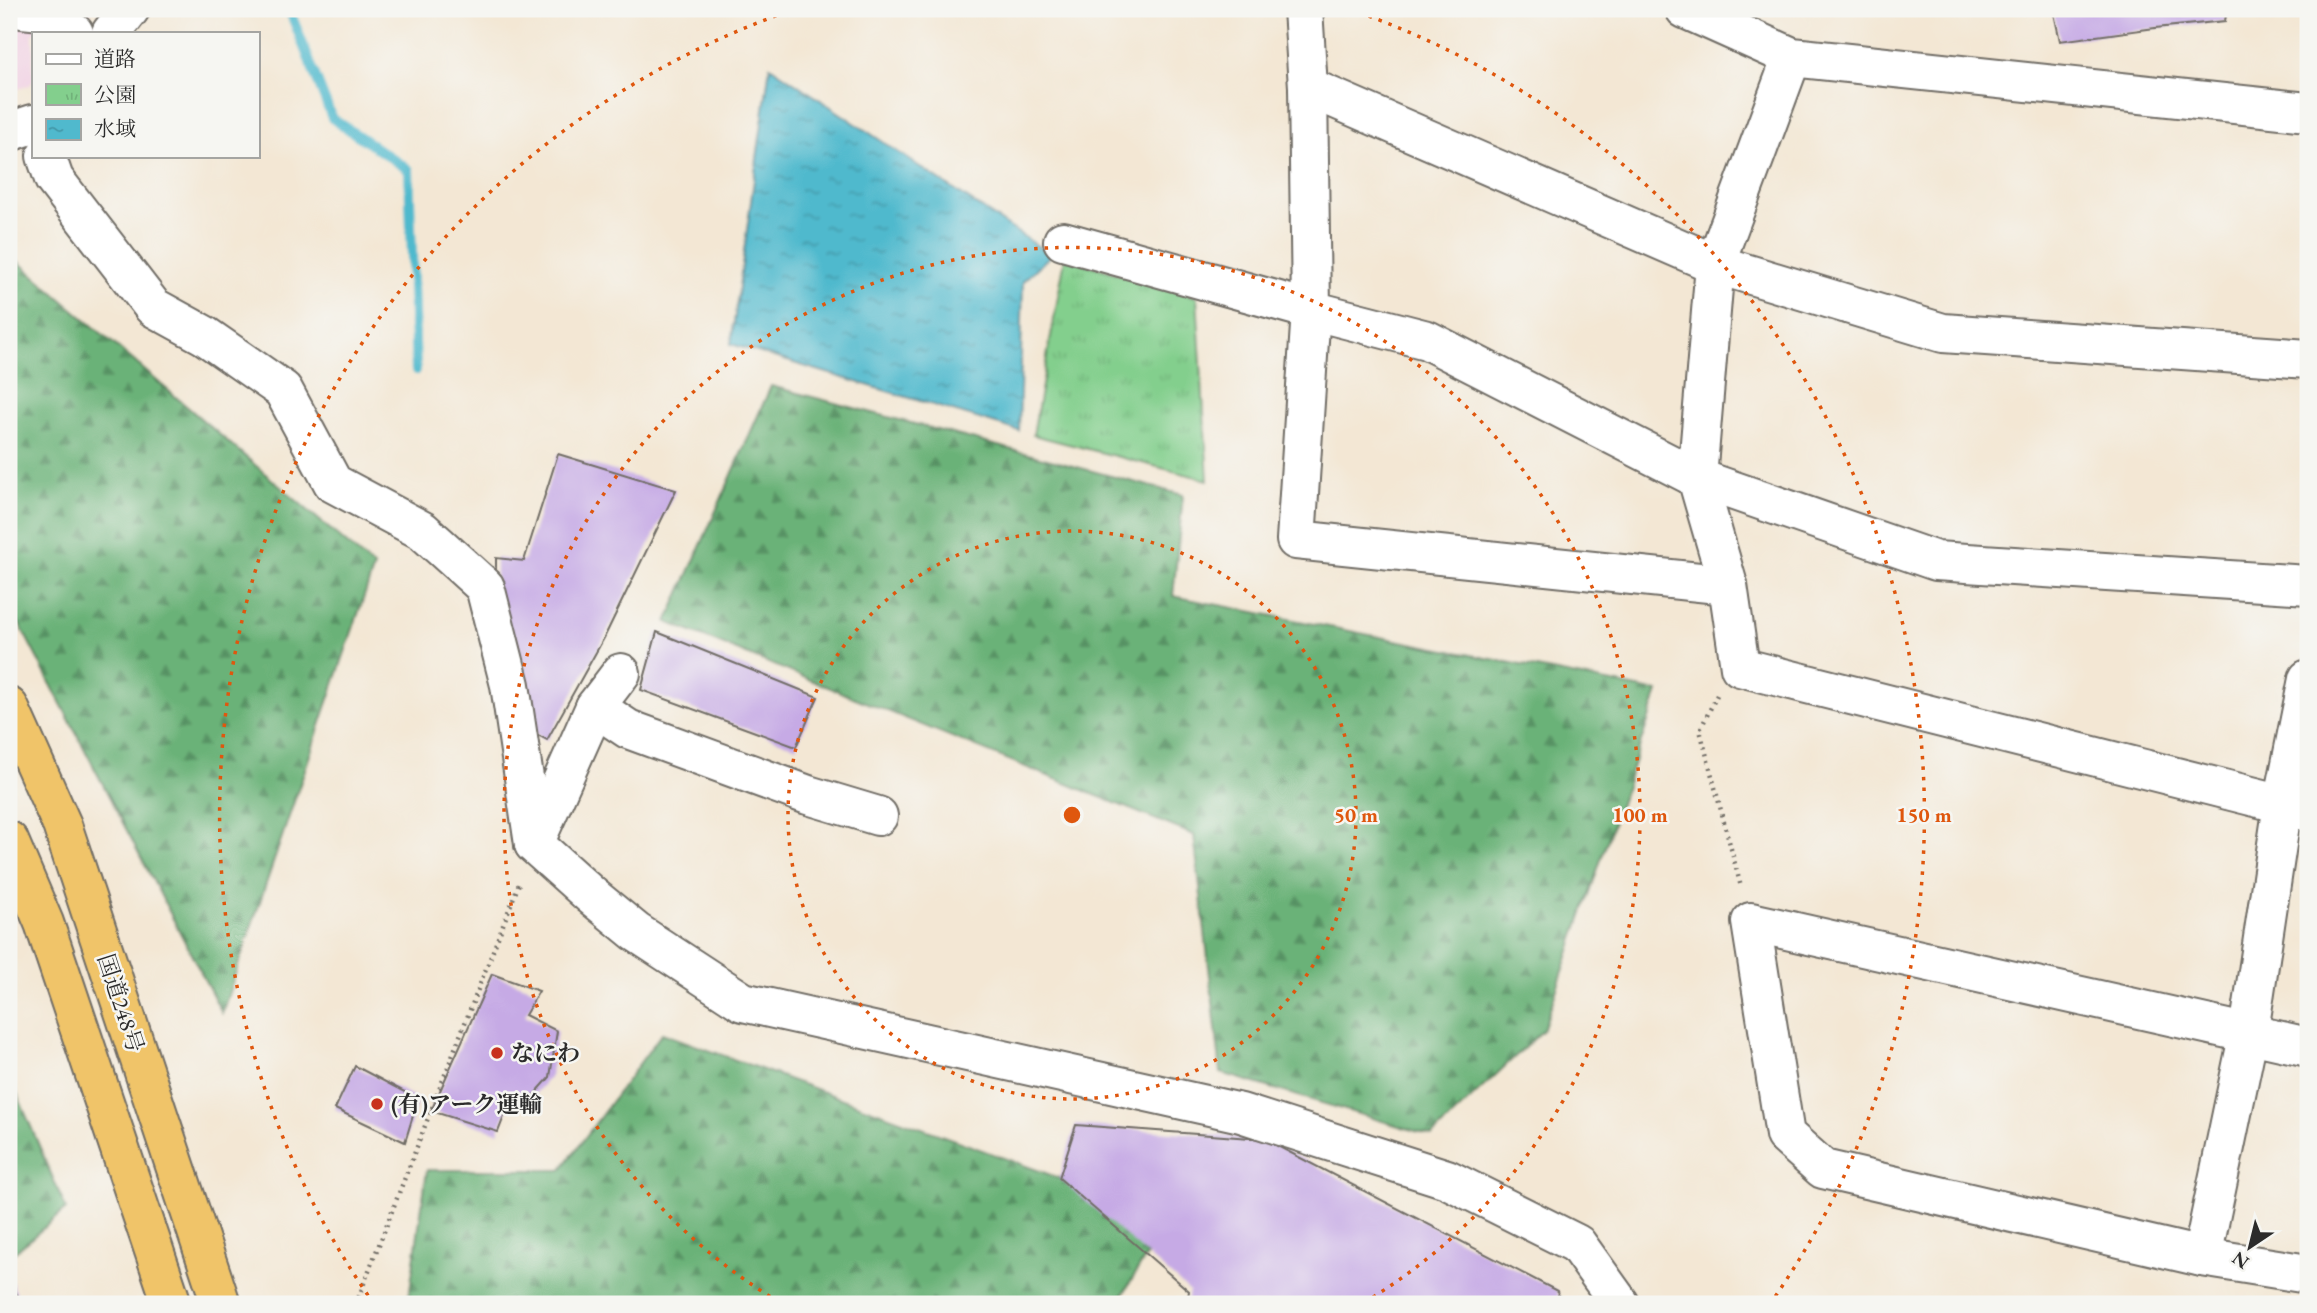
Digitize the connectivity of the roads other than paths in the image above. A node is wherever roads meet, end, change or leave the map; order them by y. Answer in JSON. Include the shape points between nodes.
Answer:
{"nodes":[{"id":1,"x":22,"y":9,"type":"edge"},
{"id":2,"x":130,"y":9,"type":"edge"},
{"id":3,"x":1303,"y":9,"type":"edge"},
{"id":4,"x":1685,"y":9,"type":"edge"},
{"id":5,"x":73,"y":32,"type":"edge"},
{"id":6,"x":112,"y":32,"type":"edge"},
{"id":7,"x":1792,"y":57,"type":"junction"},
{"id":8,"x":1308,"y":87,"type":"junction"},
{"id":9,"x":2308,"y":111,"type":"edge"},
{"id":10,"x":32,"y":124,"type":"edge"},
{"id":11,"x":9,"y":132,"type":"edge"},
{"id":12,"x":48,"y":158,"type":"edge"},
{"id":13,"x":1063,"y":241,"type":"dead end"},
{"id":14,"x":1716,"y":264,"type":"junction"},
{"id":15,"x":1311,"y":310,"type":"junction"},
{"id":16,"x":2308,"y":359,"type":"edge"},
{"id":17,"x":1697,"y":478,"type":"junction"},
{"id":18,"x":1728,"y":585,"type":"junction"},
{"id":19,"x":2308,"y":585,"type":"edge"},
{"id":20,"x":621,"y":673,"type":"dead end"},
{"id":21,"x":2308,"y":679,"type":"edge"},
{"id":22,"x":9,"y":707,"type":"edge"},
{"id":23,"x":595,"y":708,"type":"junction"},
{"id":24,"x":2295,"y":808,"type":"edge"},
{"id":25,"x":878,"y":816,"type":"dead end"},
{"id":26,"x":9,"y":841,"type":"edge"},
{"id":27,"x":534,"y":844,"type":"junction"},
{"id":28,"x":2249,"y":1032,"type":"junction"},
{"id":29,"x":2308,"y":1046,"type":"edge"},
{"id":30,"x":2202,"y":1257,"type":"junction"},
{"id":31,"x":2308,"y":1274,"type":"edge"},
{"id":32,"x":172,"y":1304,"type":"edge"},
{"id":33,"x":221,"y":1304,"type":"edge"},
{"id":34,"x":1620,"y":1304,"type":"edge"}],
"edges":[{"from":1,"to":5,"type":"street","via":[[42,11]]},
{"from":2,"to":6,"type":"street"},
{"from":3,"to":8,"type":"street"},
{"from":4,"to":7,"type":"street"},
{"from":7,"to":9,"type":"street"},
{"from":7,"to":14,"type":"street"},
{"from":8,"to":14,"type":"street"},
{"from":8,"to":15,"type":"street"},
{"from":10,"to":11,"type":"street"},
{"from":12,"to":27,"type":"street","via":[[54,178],[153,307],[204,335],[283,390],[333,483],[423,531],[485,587],[510,685]]},
{"from":13,"to":15,"type":"street"},
{"from":14,"to":16,"type":"street","via":[[1943,333]]},
{"from":14,"to":17,"type":"street"},
{"from":15,"to":17,"type":"street","via":[[1427,340]]},
{"from":15,"to":18,"type":"street","via":[[1296,540]]},
{"from":17,"to":18,"type":"street"},
{"from":17,"to":19,"type":"street","via":[[1936,561]]},
{"from":18,"to":24,"type":"street","via":[[1740,667]]},
{"from":20,"to":23,"type":"street"},
{"from":21,"to":24,"type":"street"},
{"from":22,"to":33,"type":"highway","name":"国道248号","via":[[62,825]]},
{"from":23,"to":25,"type":"street","via":[[628,729],[807,795]]},
{"from":23,"to":27,"type":"street"},
{"from":24,"to":28,"type":"street"},
{"from":26,"to":32,"type":"highway","name":"国道248号","via":[[44,923]]},
{"from":27,"to":34,"type":"street","via":[[636,932],[743,1002],[1241,1113],[1447,1179],[1577,1244]]},
{"from":28,"to":29,"type":"street"},
{"from":28,"to":30,"type":"street"},
{"from":28,"to":30,"type":"street","via":[[1751,922],[1785,1135],[1823,1169]]},
{"from":30,"to":31,"type":"street"}]}
